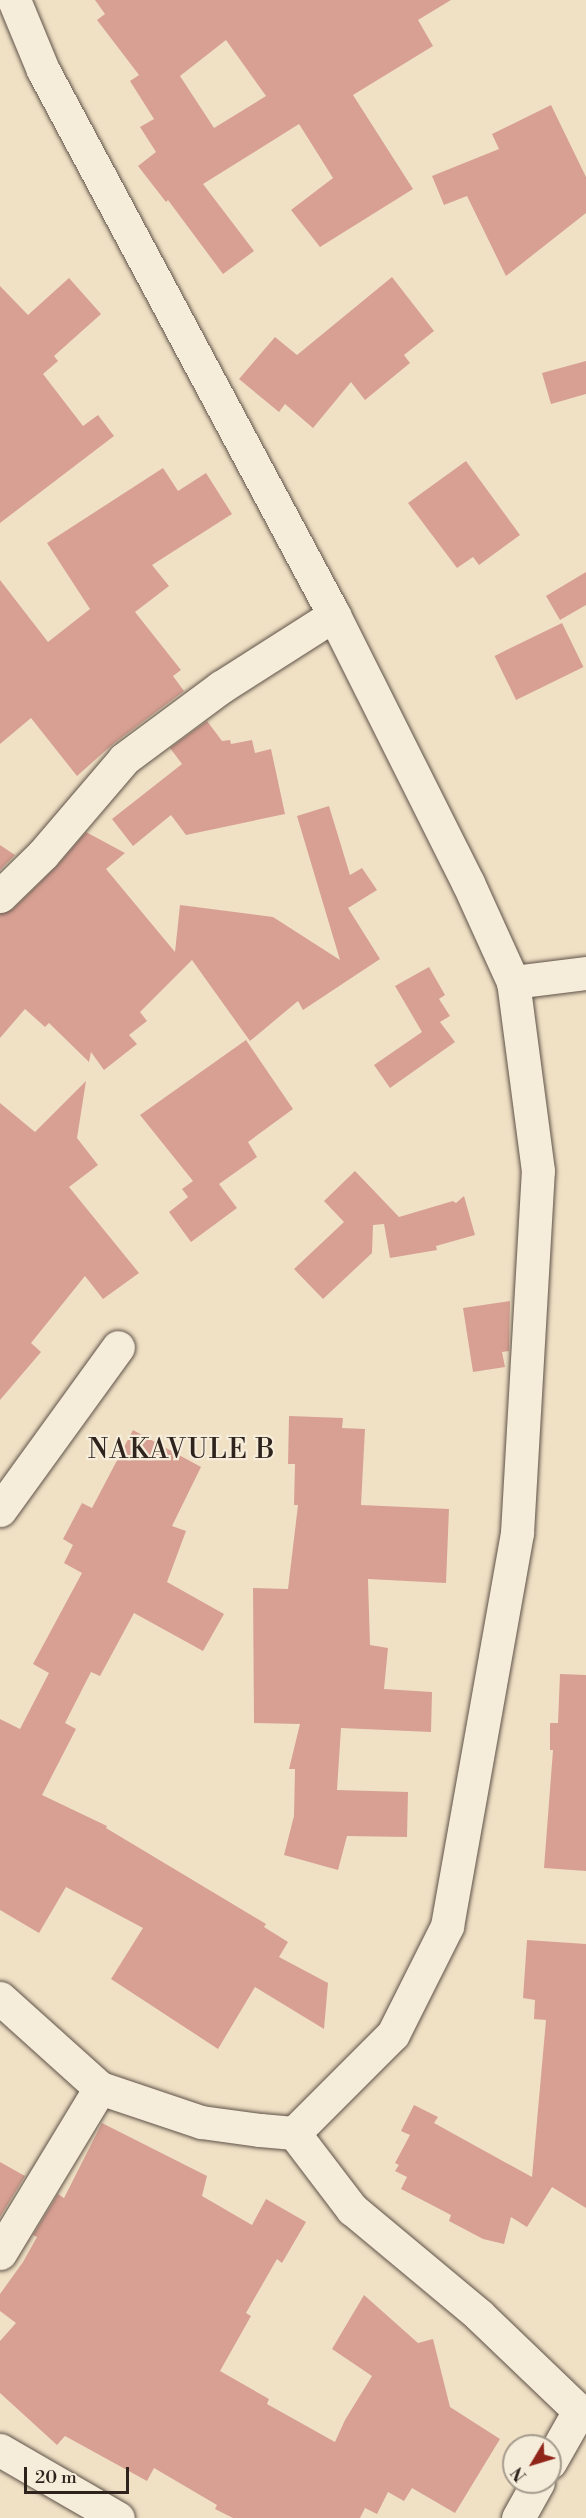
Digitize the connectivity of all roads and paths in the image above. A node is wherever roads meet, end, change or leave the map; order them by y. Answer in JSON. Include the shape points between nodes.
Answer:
{"nodes":[{"id":1,"x":14,"y":0,"type":"edge"},
{"id":2,"x":334,"y":615,"type":"junction"},
{"id":3,"x":0,"y":896,"type":"edge"},
{"id":4,"x":586,"y":973,"type":"edge"},
{"id":5,"x":513,"y":982,"type":"junction"},
{"id":6,"x":118,"y":1347,"type":"dead end"},
{"id":7,"x":0,"y":1510,"type":"edge"},
{"id":8,"x":0,"y":1998,"type":"edge"},
{"id":9,"x":100,"y":2088,"type":"junction"},
{"id":10,"x":294,"y":2133,"type":"junction"},
{"id":11,"x":0,"y":2253,"type":"edge"},
{"id":12,"x":583,"y":2407,"type":"edge"},
{"id":13,"x":562,"y":2442,"type":"edge"},
{"id":14,"x":0,"y":2450,"type":"edge"},
{"id":15,"x":531,"y":2494,"type":"edge"},
{"id":16,"x":118,"y":2518,"type":"edge"},
{"id":17,"x":518,"y":2518,"type":"edge"}],
"edges":[{"from":1,"to":2,"type":"street","via":[[43,70]]},
{"from":2,"to":3,"type":"street","via":[[221,687],[124,759],[43,854]]},
{"from":2,"to":5,"type":"street"},
{"from":4,"to":5,"type":"street"},
{"from":5,"to":10,"type":"street","via":[[538,1171],[517,1533],[447,1926],[393,2034]]},
{"from":6,"to":7,"type":"street"},
{"from":8,"to":9,"type":"street"},
{"from":9,"to":10,"type":"street","via":[[201,2122]]},
{"from":9,"to":11,"type":"street"},
{"from":10,"to":12,"type":"street","via":[[352,2209]]},
{"from":12,"to":13,"type":"street"},
{"from":14,"to":16,"type":"street"},
{"from":15,"to":17,"type":"street"}]}
